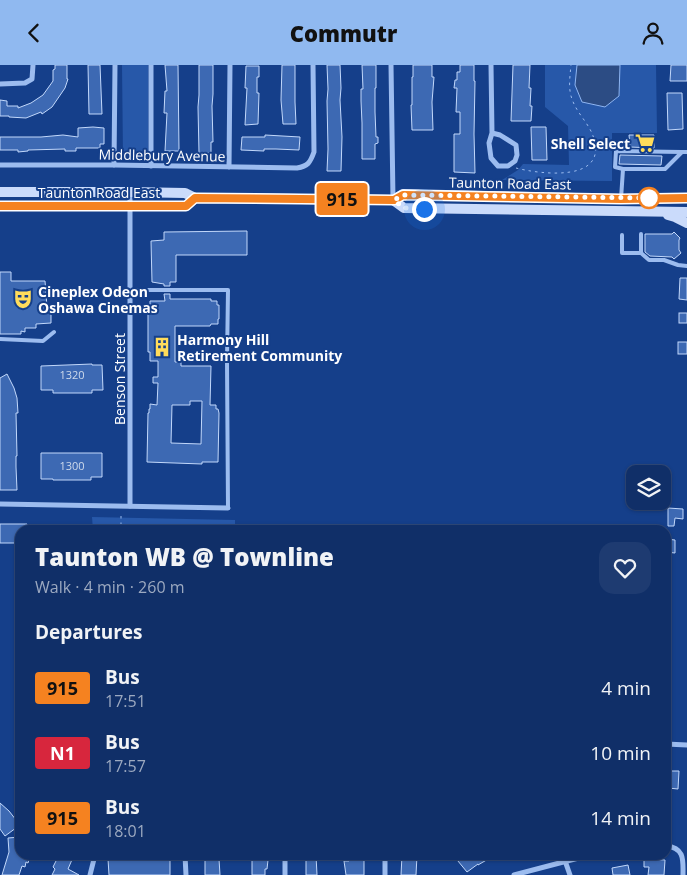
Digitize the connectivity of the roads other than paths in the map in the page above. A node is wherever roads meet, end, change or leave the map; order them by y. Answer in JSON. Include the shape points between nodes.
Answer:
{"nodes":[{"id":1,"x":33,"y":65,"type":"edge"},
{"id":2,"x":115,"y":65,"type":"edge"},
{"id":3,"x":150,"y":65,"type":"edge"},
{"id":4,"x":230,"y":65,"type":"edge"},
{"id":5,"x":313,"y":65,"type":"edge"},
{"id":6,"x":391,"y":65,"type":"edge"},
{"id":7,"x":491,"y":65,"type":"edge"},
{"id":8,"x":0,"y":83,"type":"edge"},
{"id":9,"x":492,"y":133,"type":"junction"},
{"id":10,"x":685,"y":152,"type":"edge"},
{"id":11,"x":0,"y":165,"type":"edge"},
{"id":12,"x":114,"y":165,"type":"junction"},
{"id":13,"x":151,"y":166,"type":"junction"},
{"id":14,"x":229,"y":167,"type":"junction"},
{"id":15,"x":626,"y":168,"type":"junction"},
{"id":16,"x":130,"y":191,"type":"junction"},
{"id":17,"x":0,"y":192,"type":"edge"},
{"id":18,"x":195,"y":198,"type":"junction"},
{"id":19,"x":687,"y":198,"type":"edge"},
{"id":20,"x":621,"y":199,"type":"junction"},
{"id":21,"x":394,"y":200,"type":"junction"},
{"id":22,"x":0,"y":206,"type":"edge"},
{"id":23,"x":130,"y":206,"type":"junction"},
{"id":24,"x":650,"y":211,"type":"junction"},
{"id":25,"x":687,"y":212,"type":"edge"},
{"id":26,"x":687,"y":223,"type":"edge"},
{"id":27,"x":641,"y":234,"type":"dead end"},
{"id":28,"x":622,"y":235,"type":"dead end"},
{"id":29,"x":642,"y":253,"type":"junction"},
{"id":30,"x":687,"y":266,"type":"edge"},
{"id":31,"x":130,"y":290,"type":"junction"},
{"id":32,"x":54,"y":332,"type":"dead end"},
{"id":33,"x":0,"y":339,"type":"edge"},
{"id":34,"x":0,"y":504,"type":"edge"},
{"id":35,"x":130,"y":506,"type":"junction"},
{"id":36,"x":228,"y":508,"type":"joint"},
{"id":37,"x":671,"y":744,"type":"edge"},
{"id":38,"x":687,"y":745,"type":"edge"},
{"id":39,"x":671,"y":848,"type":"edge"},
{"id":40,"x":93,"y":860,"type":"edge"},
{"id":41,"x":185,"y":860,"type":"edge"},
{"id":42,"x":285,"y":860,"type":"edge"},
{"id":43,"x":385,"y":860,"type":"edge"},
{"id":44,"x":572,"y":860,"type":"edge"},
{"id":45,"x":565,"y":862,"type":"junction"},
{"id":46,"x":90,"y":875,"type":"edge"},
{"id":47,"x":186,"y":875,"type":"edge"},
{"id":48,"x":285,"y":875,"type":"edge"},
{"id":49,"x":385,"y":875,"type":"edge"},
{"id":50,"x":514,"y":875,"type":"edge"},
{"id":51,"x":570,"y":875,"type":"edge"},
{"id":52,"x":683,"y":875,"type":"edge"}],
"edges":[{"from":1,"to":8,"type":"street","via":[[32,79],[25,83]]},
{"from":2,"to":12,"type":"street"},
{"from":3,"to":13,"type":"street"},
{"from":4,"to":14,"type":"street"},
{"from":5,"to":14,"type":"street","name":"Middlebury Avenue","via":[[314,152],[311,161],[297,168]]},
{"from":6,"to":21,"type":"street"},
{"from":7,"to":9,"type":"street"},
{"from":9,"to":9,"type":"street","via":[[492,158],[498,165],[508,166],[515,161],[516,145]]},
{"from":10,"to":15,"type":"lane","via":[[665,169]]},
{"from":10,"to":15,"type":"lane","via":[[616,151],[615,167]]},
{"from":11,"to":12,"type":"street","name":"Middlebury Avenue"},
{"from":12,"to":13,"type":"street","name":"Middlebury Avenue"},
{"from":13,"to":14,"type":"street","name":"Middlebury Avenue"},
{"from":15,"to":20,"type":"lane"},
{"from":16,"to":17,"type":"main road","name":"Taunton Road East"},
{"from":16,"to":18,"type":"main road","name":"Taunton Road East","via":[[186,193]]},
{"from":16,"to":23,"type":"street","name":"Benson Street"},
{"from":18,"to":21,"type":"main road","name":"Taunton Road East"},
{"from":18,"to":23,"type":"main road","name":"Taunton Road East","via":[[186,206]]},
{"from":19,"to":20,"type":"main road","name":"Taunton Road East"},
{"from":20,"to":21,"type":"main road","name":"Taunton Road East","via":[[403,195]]},
{"from":21,"to":24,"type":"main road","name":"Taunton Road East","via":[[404,208]]},
{"from":22,"to":23,"type":"main road","name":"Taunton Road East"},
{"from":23,"to":31,"type":"street","name":"Benson Street"},
{"from":24,"to":25,"type":"main road","name":"Taunton Road East"},
{"from":24,"to":26,"type":"main road"},
{"from":27,"to":29,"type":"lane"},
{"from":28,"to":29,"type":"lane","via":[[622,253]]},
{"from":29,"to":30,"type":"lane","via":[[649,260]]},
{"from":31,"to":35,"type":"street","name":"Benson Street"},
{"from":31,"to":36,"type":"lane","via":[[228,290]]},
{"from":32,"to":33,"type":"lane","via":[[43,341]]},
{"from":34,"to":35,"type":"street"},
{"from":35,"to":36,"type":"street"},
{"from":37,"to":38,"type":"street"},
{"from":39,"to":52,"type":"street","via":[[681,854]]},
{"from":40,"to":46,"type":"street"},
{"from":41,"to":47,"type":"street"},
{"from":42,"to":48,"type":"street"},
{"from":43,"to":49,"type":"street"},
{"from":44,"to":45,"type":"street"},
{"from":45,"to":50,"type":"street"},
{"from":45,"to":51,"type":"street"}]}
